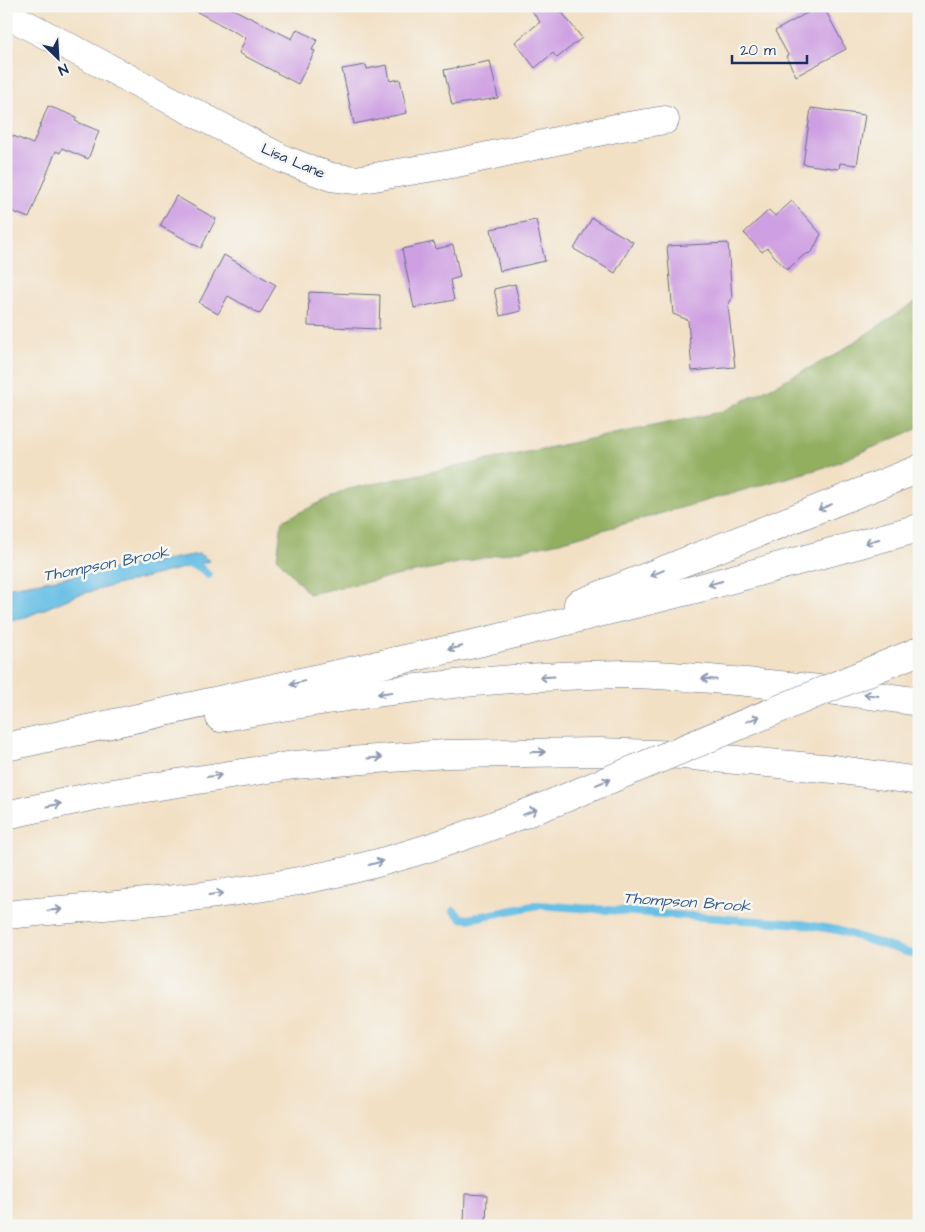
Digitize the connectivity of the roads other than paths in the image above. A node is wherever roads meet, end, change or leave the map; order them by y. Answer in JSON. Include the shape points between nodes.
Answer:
{"nodes":[{"id":1,"x":6,"y":14,"type":"edge"},
{"id":2,"x":665,"y":120,"type":"dead end"},
{"id":3,"x":919,"y":469,"type":"edge"},
{"id":4,"x":919,"y":528,"type":"edge"},
{"id":5,"x":482,"y":642,"type":"junction"},
{"id":6,"x":908,"y":655,"type":"edge"},
{"id":7,"x":919,"y":702,"type":"edge"},
{"id":8,"x":6,"y":747,"type":"edge"},
{"id":9,"x":6,"y":758,"type":"edge"},
{"id":10,"x":919,"y":781,"type":"edge"},
{"id":11,"x":6,"y":815,"type":"edge"},
{"id":12,"x":6,"y":915,"type":"edge"}],
"edges":[{"from":1,"to":2,"type":"main road","name":"Lisa Lane","via":[[283,159],[331,177],[356,180],[452,164]]},
{"from":3,"to":5,"type":"main road","one_way":true},
{"from":4,"to":5,"type":"main road","one_way":true,"via":[[696,589]]},
{"from":5,"to":8,"type":"main road","one_way":true},
{"from":12,"to":6,"type":"main road","one_way":true,"bridge":true,"via":[[189,897],[300,880],[415,852],[498,824]]},
{"from":7,"to":9,"type":"main road","one_way":true,"via":[[804,687],[685,677],[627,674],[502,680],[282,707]]},
{"from":11,"to":10,"type":"main road","one_way":true,"via":[[94,796],[284,766],[446,754],[600,752],[682,755],[834,769]]}]}
